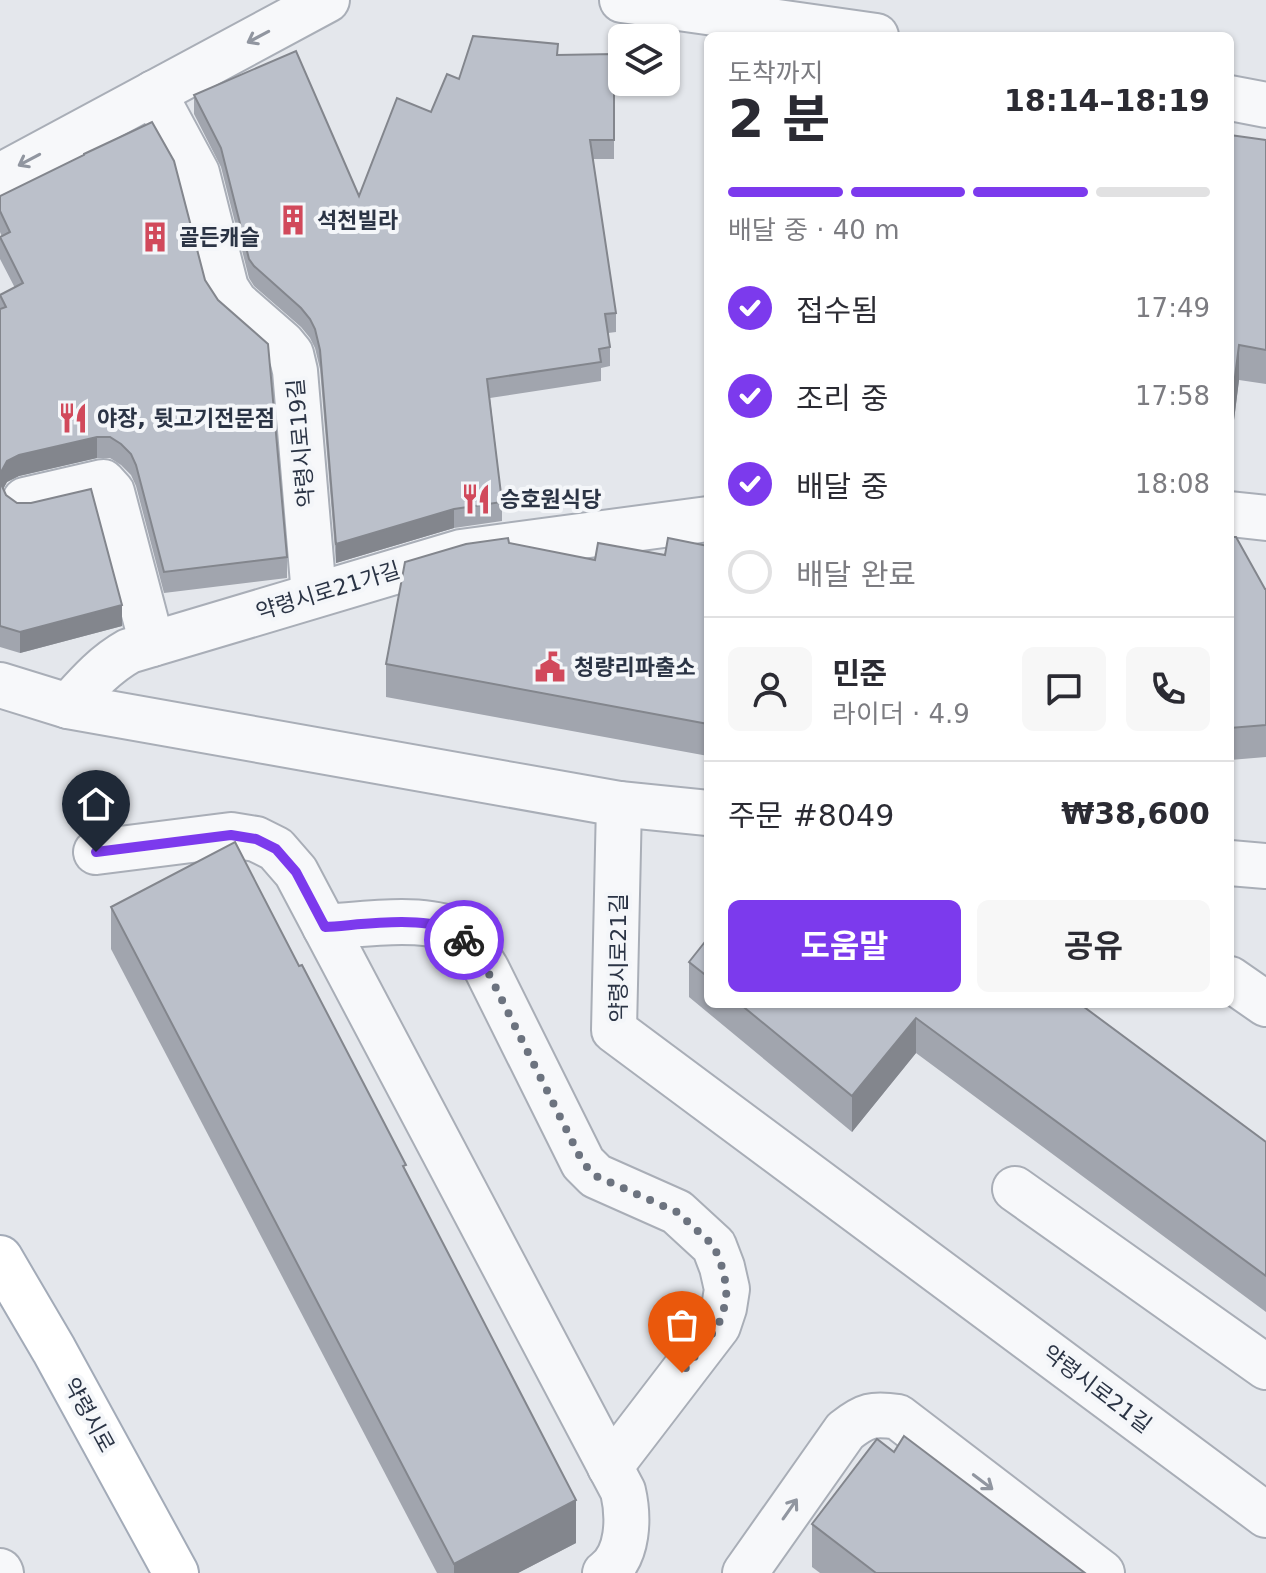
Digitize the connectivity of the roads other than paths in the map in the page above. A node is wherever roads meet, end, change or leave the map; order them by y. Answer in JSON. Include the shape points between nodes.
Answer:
{"nodes":[{"id":1,"x":327,"y":0,"type":"edge"},
{"id":2,"x":622,"y":0,"type":"edge"},
{"id":3,"x":848,"y":32,"type":"edge"},
{"id":4,"x":154,"y":93,"type":"junction"},
{"id":5,"x":1234,"y":99,"type":"edge"},
{"id":6,"x":1266,"y":105,"type":"edge"},
{"id":7,"x":0,"y":176,"type":"edge"},
{"id":8,"x":25,"y":500,"type":"edge"},
{"id":9,"x":1234,"y":514,"type":"edge"},
{"id":10,"x":1266,"y":518,"type":"edge"},
{"id":11,"x":704,"y":520,"type":"edge"},
{"id":12,"x":314,"y":595,"type":"junction"},
{"id":13,"x":152,"y":644,"type":"junction"},
{"id":14,"x":0,"y":685,"type":"edge"},
{"id":15,"x":68,"y":706,"type":"junction"},
{"id":16,"x":619,"y":804,"type":"junction"},
{"id":17,"x":704,"y":813,"type":"edge"},
{"id":18,"x":96,"y":852,"type":"dead end"},
{"id":19,"x":1234,"y":863,"type":"edge"},
{"id":20,"x":1266,"y":866,"type":"edge"},
{"id":21,"x":325,"y":927,"type":"junction"},
{"id":22,"x":1234,"y":982,"type":"edge"},
{"id":23,"x":1266,"y":1004,"type":"edge"},
{"id":24,"x":1015,"y":1189,"type":"dead end"},
{"id":25,"x":0,"y":1258,"type":"edge"},
{"id":26,"x":1266,"y":1367,"type":"edge"},
{"id":27,"x":610,"y":1467,"type":"junction"},
{"id":28,"x":1266,"y":1515,"type":"edge"},
{"id":29,"x":176,"y":1573,"type":"edge"},
{"id":30,"x":605,"y":1573,"type":"edge"},
{"id":31,"x":745,"y":1573,"type":"edge"},
{"id":32,"x":1102,"y":1573,"type":"edge"}],
"edges":[{"from":1,"to":4,"type":"street","one_way":true},
{"from":2,"to":3,"type":"street"},
{"from":4,"to":7,"type":"street","one_way":true},
{"from":4,"to":12,"type":"street","name":"약령시로19길","via":[[197,173],[226,288],[291,354]]},
{"from":5,"to":6,"type":"street"},
{"from":8,"to":13,"type":"street","via":[[103,482],[108,486]]},
{"from":9,"to":10,"type":"street"},
{"from":11,"to":12,"type":"street","name":"약령시로21가길","via":[[461,552]]},
{"from":12,"to":13,"type":"street","name":"약령시로21가길"},
{"from":13,"to":15,"type":"street","name":"약령시로21가길","via":[[112,660]]},
{"from":14,"to":15,"type":"street"},
{"from":15,"to":16,"type":"street"},
{"from":16,"to":17,"type":"street"},
{"from":16,"to":28,"type":"street","name":"약령시로21길","via":[[614,1030]]},
{"from":18,"to":21,"type":"street","via":[[223,836],[256,839],[276,849],[296,872]]},
{"from":19,"to":20,"type":"street"},
{"from":21,"to":27,"type":"street"},
{"from":21,"to":27,"type":"street","via":[[403,923],[451,929],[487,970],[583,1163],[596,1176],[677,1212],[714,1246],[727,1289],[718,1326]]},
{"from":22,"to":23,"type":"street"},
{"from":24,"to":26,"type":"street"},
{"from":25,"to":29,"type":"main road","name":"약령시로"},
{"from":27,"to":30,"type":"street","via":[[623,1491],[627,1529],[613,1568]]},
{"from":31,"to":32,"type":"street","one_way":true,"via":[[845,1431],[861,1418],[878,1414],[898,1417]]}]}
